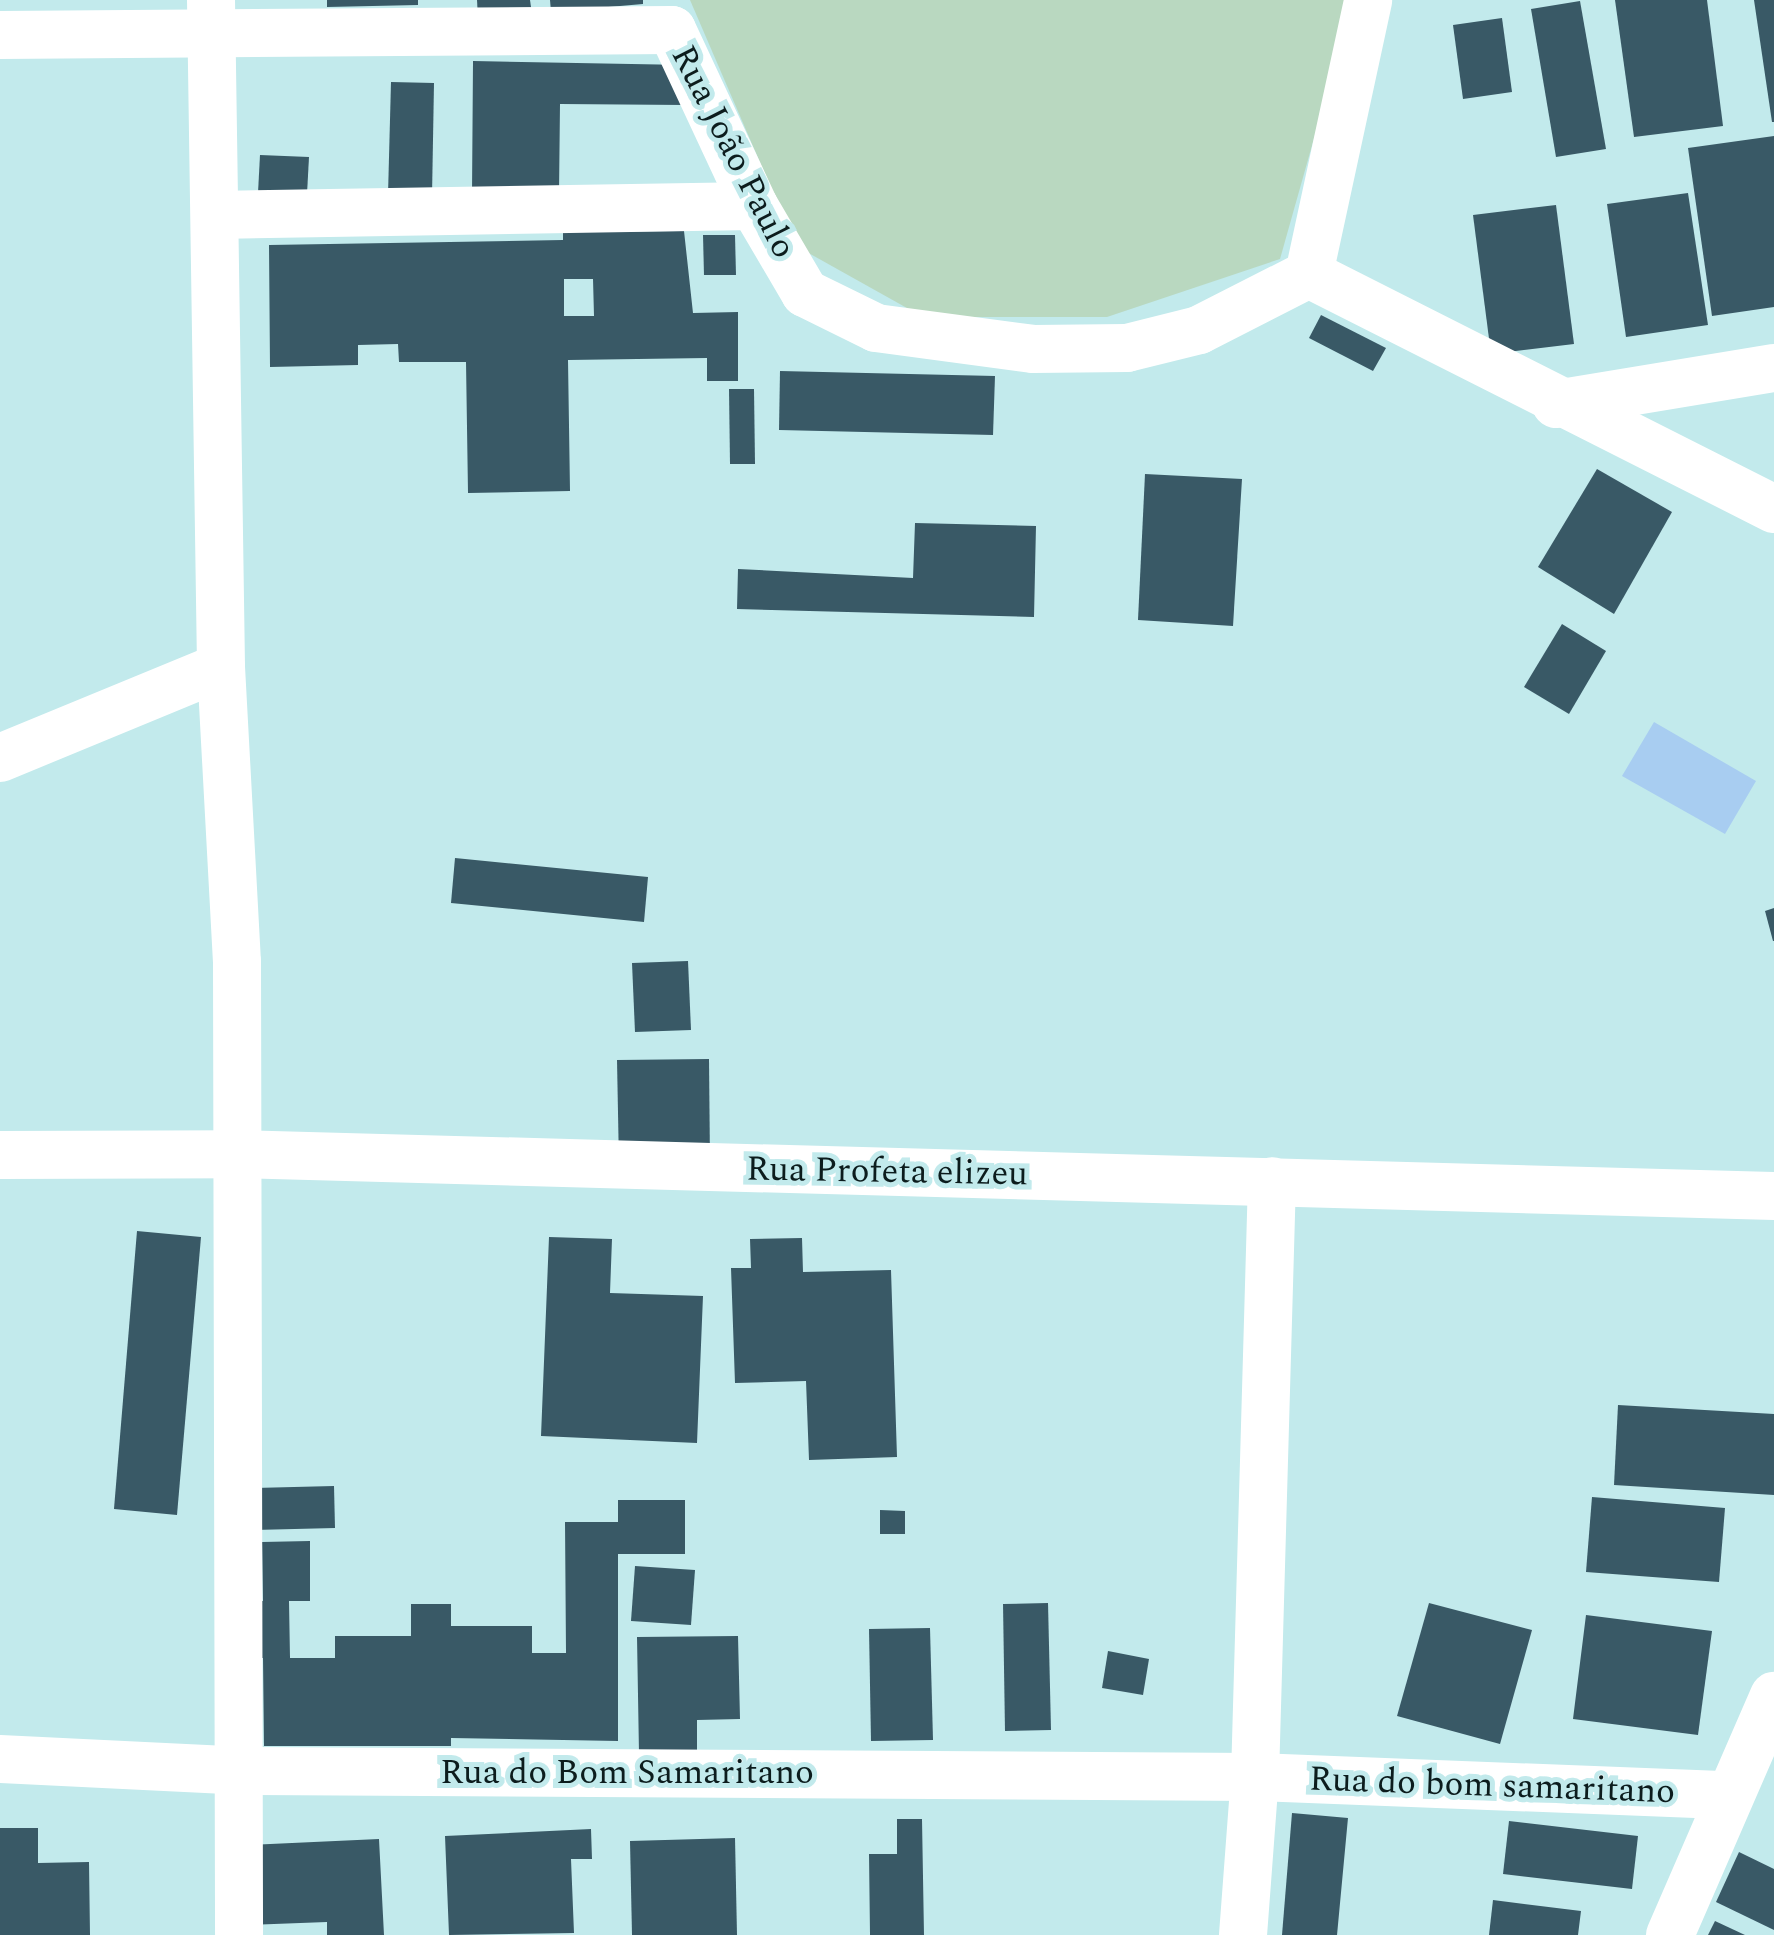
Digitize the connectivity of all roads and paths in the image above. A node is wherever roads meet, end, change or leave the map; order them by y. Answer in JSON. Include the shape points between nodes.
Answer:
{"nodes":[{"id":1,"x":1368,"y":0,"type":"edge"},
{"id":2,"x":212,"y":16,"type":"edge"},
{"id":3,"x":0,"y":35,"type":"edge"},
{"id":4,"x":754,"y":206,"type":"junction"},
{"id":5,"x":215,"y":216,"type":"junction"},
{"id":6,"x":1310,"y":274,"type":"junction"},
{"id":7,"x":1774,"y":368,"type":"edge"},
{"id":8,"x":1556,"y":404,"type":"junction"},
{"id":9,"x":1774,"y":509,"type":"edge"},
{"id":10,"x":221,"y":667,"type":"junction"},
{"id":11,"x":0,"y":758,"type":"edge"},
{"id":12,"x":239,"y":1154,"type":"junction"},
{"id":13,"x":0,"y":1155,"type":"edge"},
{"id":14,"x":1272,"y":1181,"type":"junction"},
{"id":15,"x":1774,"y":1196,"type":"edge"},
{"id":16,"x":1774,"y":1696,"type":"edge"},
{"id":17,"x":0,"y":1759,"type":"edge"},
{"id":18,"x":242,"y":1771,"type":"junction"},
{"id":19,"x":1255,"y":1776,"type":"junction"},
{"id":20,"x":1728,"y":1795,"type":"junction"},
{"id":21,"x":239,"y":1935,"type":"edge"},
{"id":22,"x":1243,"y":1935,"type":"edge"},
{"id":23,"x":1670,"y":1935,"type":"edge"}],
"edges":[{"from":1,"to":6,"type":"street"},
{"from":2,"to":3,"type":"street","name":"Rua João Paulo"},
{"from":2,"to":4,"type":"street","name":"Rua João Paulo","via":[[672,30]]},
{"from":2,"to":5,"type":"street"},
{"from":4,"to":5,"type":"street"},
{"from":4,"to":6,"type":"street","name":"Rua João Paulo","via":[[805,293],[876,328],[1033,350],[1128,348],[1199,330]]},
{"from":5,"to":10,"type":"street"},
{"from":6,"to":8,"type":"street"},
{"from":7,"to":8,"type":"street"},
{"from":8,"to":9,"type":"street"},
{"from":10,"to":11,"type":"street"},
{"from":10,"to":12,"type":"street","via":[[237,962]]},
{"from":12,"to":13,"type":"street","name":"Rua Profeta elizeu"},
{"from":12,"to":14,"type":"street","name":"Rua Profeta elizeu"},
{"from":12,"to":18,"type":"street"},
{"from":14,"to":15,"type":"street","name":"Rua Profeta elizeu"},
{"from":14,"to":19,"type":"street"},
{"from":16,"to":20,"type":"street"},
{"from":17,"to":18,"type":"street","name":"Rua do Bom Samaritano"},
{"from":18,"to":19,"type":"street","name":"Rua do Bom Samaritano"},
{"from":18,"to":21,"type":"street"},
{"from":19,"to":20,"type":"street","name":"Rua do bom samaritano"},
{"from":19,"to":22,"type":"street"},
{"from":20,"to":23,"type":"street"}]}
